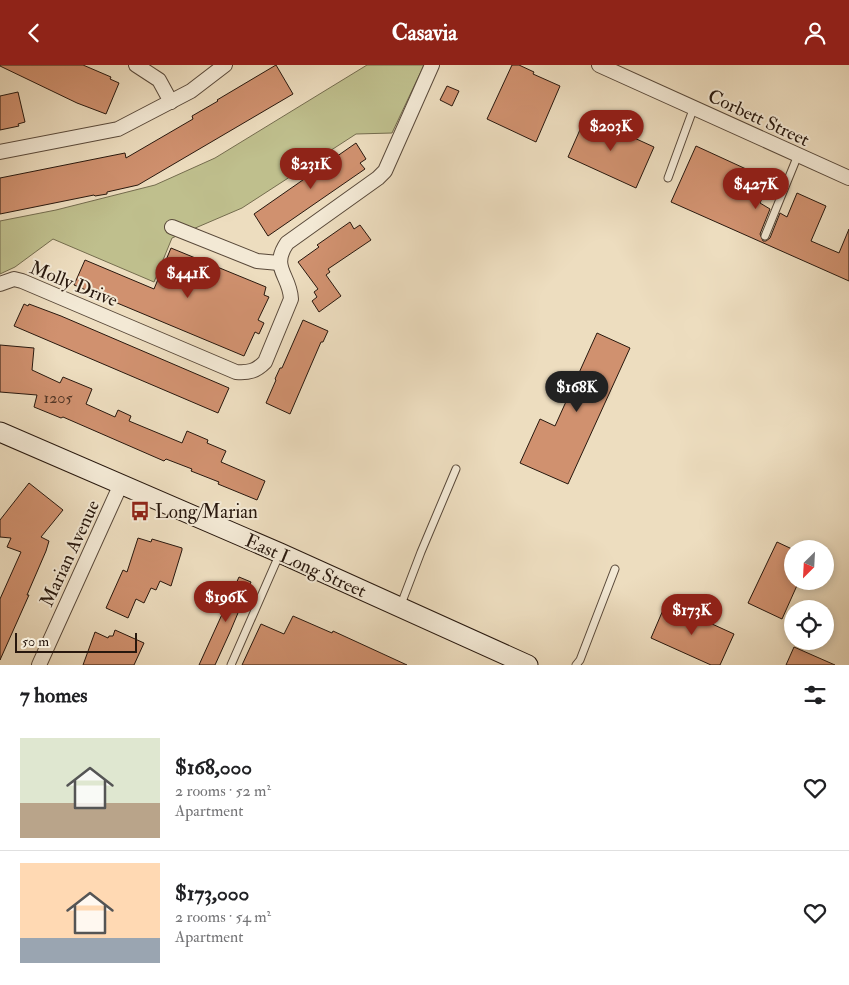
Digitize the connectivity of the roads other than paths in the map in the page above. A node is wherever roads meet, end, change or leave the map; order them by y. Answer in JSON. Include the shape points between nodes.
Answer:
{"nodes":[{"id":1,"x":136,"y":65,"type":"edge"},
{"id":2,"x":225,"y":65,"type":"edge"},
{"id":3,"x":432,"y":65,"type":"edge"},
{"id":4,"x":600,"y":65,"type":"edge"},
{"id":5,"x":171,"y":102,"type":"junction"},
{"id":6,"x":694,"y":107,"type":"junction"},
{"id":7,"x":0,"y":152,"type":"edge"},
{"id":8,"x":798,"y":155,"type":"junction"},
{"id":9,"x":668,"y":178,"type":"dead end"},
{"id":10,"x":849,"y":178,"type":"edge"},
{"id":11,"x":172,"y":227,"type":"dead end"},
{"id":12,"x":765,"y":236,"type":"dead end"},
{"id":13,"x":279,"y":263,"type":"junction"},
{"id":14,"x":0,"y":284,"type":"edge"},
{"id":15,"x":0,"y":432,"type":"edge"},
{"id":16,"x":456,"y":469,"type":"dead end"},
{"id":17,"x":121,"y":484,"type":"junction"},
{"id":18,"x":280,"y":553,"type":"junction"},
{"id":19,"x":615,"y":569,"type":"dead end"},
{"id":20,"x":400,"y":607,"type":"junction"},
{"id":21,"x":38,"y":665,"type":"edge"},
{"id":22,"x":231,"y":665,"type":"edge"},
{"id":23,"x":528,"y":665,"type":"edge"},
{"id":24,"x":576,"y":665,"type":"edge"}],
"edges":[{"from":1,"to":5,"type":"street","via":[[159,80]]},
{"from":2,"to":5,"type":"street"},
{"from":3,"to":13,"type":"street","via":[[385,171],[287,243]]},
{"from":4,"to":6,"type":"street","name":"Corbett Street"},
{"from":5,"to":7,"type":"street","via":[[118,129]]},
{"from":6,"to":8,"type":"street","name":"Corbett Street"},
{"from":6,"to":9,"type":"lane"},
{"from":8,"to":10,"type":"street","name":"Corbett Street"},
{"from":8,"to":12,"type":"lane"},
{"from":11,"to":13,"type":"street","via":[[257,261]]},
{"from":13,"to":14,"type":"street","name":"Molly Drive","via":[[291,290],[291,299],[265,362],[248,373],[236,372],[22,281],[14,279]]},
{"from":15,"to":17,"type":"street","name":"East Long Street"},
{"from":16,"to":20,"type":"lane"},
{"from":17,"to":18,"type":"street","name":"East Long Street"},
{"from":17,"to":21,"type":"street","name":"Marian Avenue"},
{"from":18,"to":20,"type":"street","name":"East Long Street"},
{"from":18,"to":22,"type":"lane"},
{"from":19,"to":24,"type":"lane"},
{"from":20,"to":23,"type":"street","name":"East Long Street"}]}
